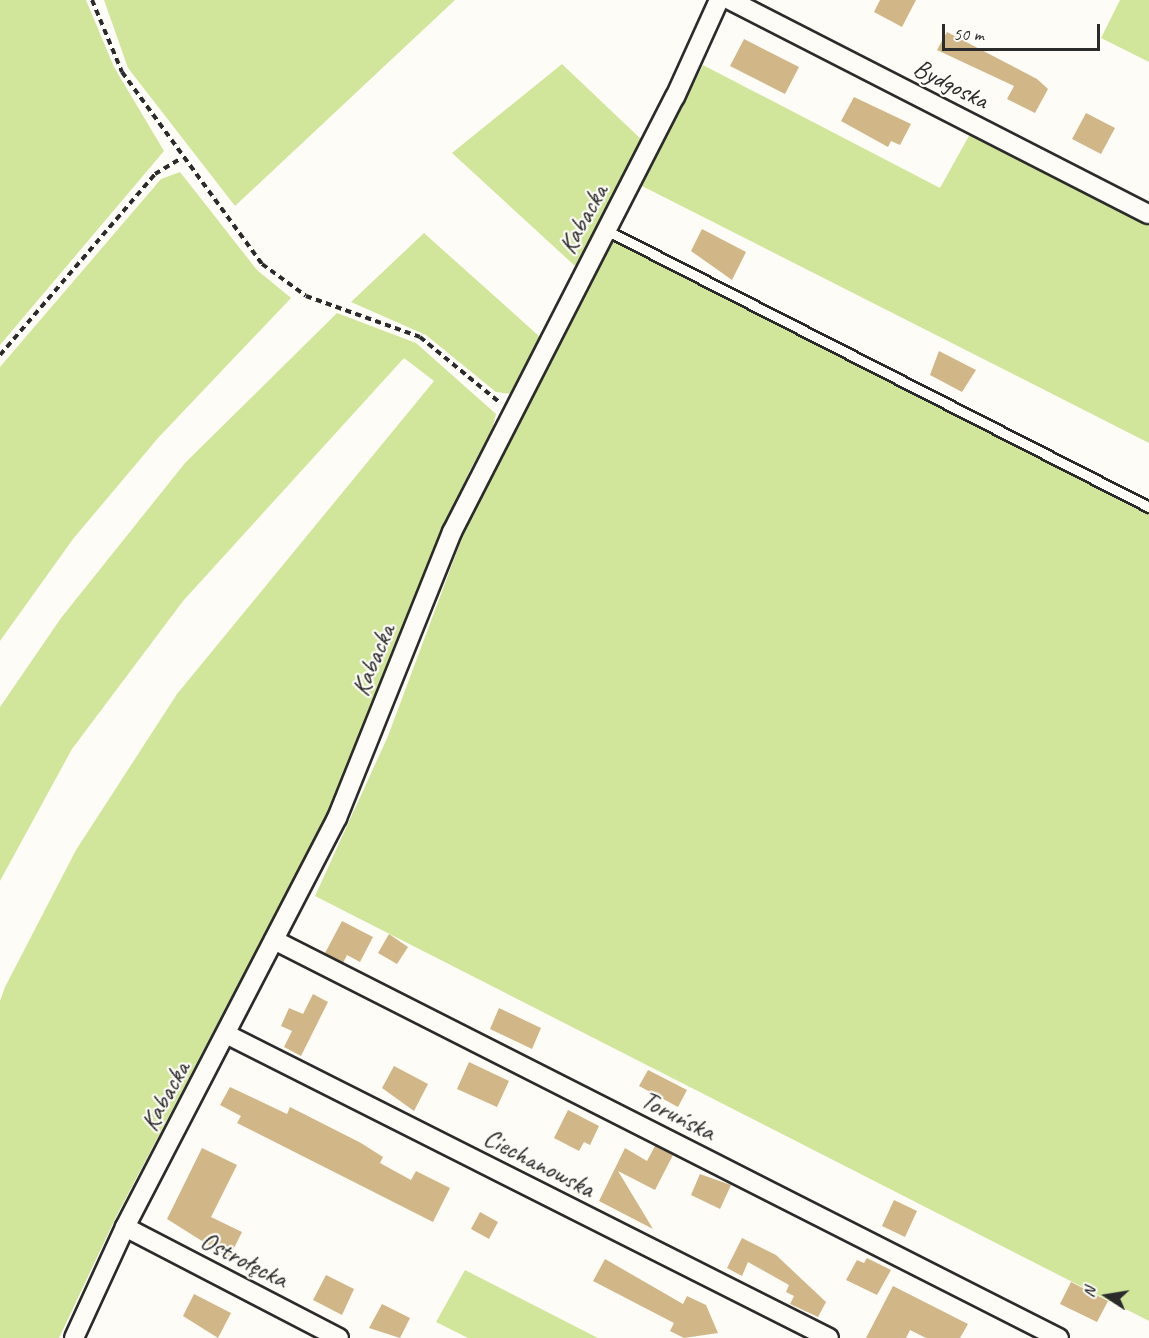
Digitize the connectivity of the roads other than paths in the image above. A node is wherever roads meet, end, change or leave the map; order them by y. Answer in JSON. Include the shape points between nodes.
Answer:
{"nodes":[{"id":1,"x":719,"y":0,"type":"edge"},
{"id":2,"x":729,"y":0,"type":"edge"},
{"id":3,"x":1149,"y":214,"type":"edge"},
{"id":4,"x":606,"y":230,"type":"junction"},
{"id":5,"x":1149,"y":507,"type":"edge"},
{"id":6,"x":274,"y":940,"type":"junction"},
{"id":7,"x":226,"y":1034,"type":"junction"},
{"id":8,"x":125,"y":1227,"type":"junction"},
{"id":9,"x":74,"y":1338,"type":"edge"},
{"id":10,"x":339,"y":1338,"type":"edge"},
{"id":11,"x":829,"y":1338,"type":"edge"},
{"id":12,"x":1059,"y":1338,"type":"edge"}],
"edges":[{"from":1,"to":4,"type":"street","name":"Kabacka"},
{"from":2,"to":3,"type":"street","name":"Bydgoska"},
{"from":4,"to":5,"type":"lane"},
{"from":4,"to":6,"type":"street","name":"Kabacka","via":[[452,532],[337,818]]},
{"from":6,"to":7,"type":"street","name":"Kabacka"},
{"from":6,"to":12,"type":"street","name":"Toruńska"},
{"from":7,"to":8,"type":"street","name":"Kabacka"},
{"from":7,"to":11,"type":"street","name":"Ciechanowska"},
{"from":8,"to":9,"type":"street","name":"Kabacka"},
{"from":8,"to":10,"type":"street","name":"Ostrołęcka"}]}
